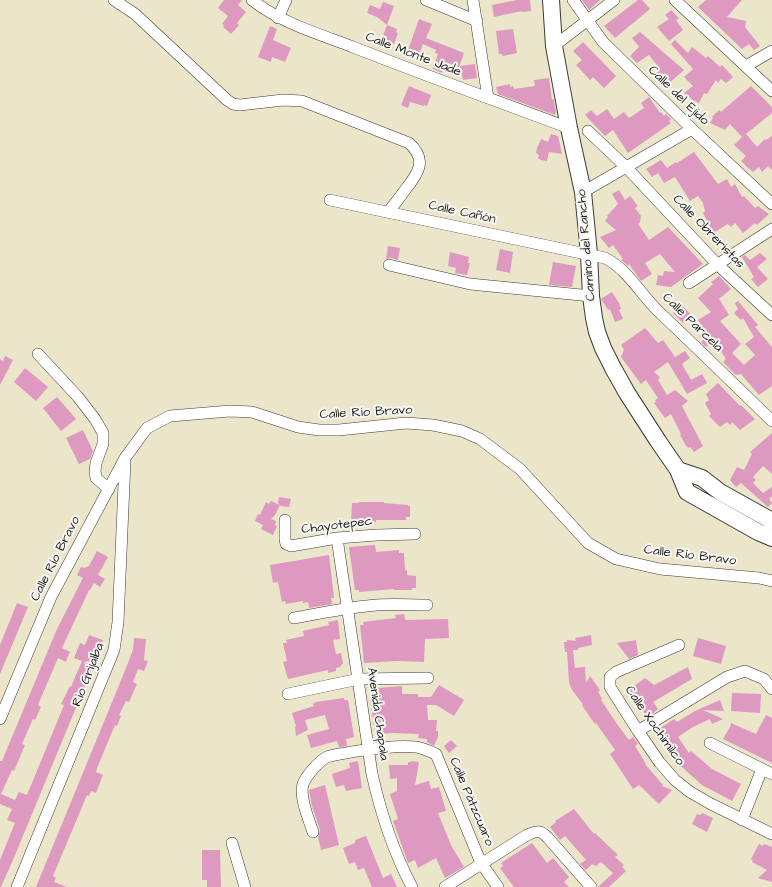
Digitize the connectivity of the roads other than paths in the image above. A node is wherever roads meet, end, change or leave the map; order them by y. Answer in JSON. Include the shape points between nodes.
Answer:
{"nodes":[{"id":1,"x":114,"y":0,"type":"edge"},
{"id":2,"x":252,"y":0,"type":"edge"},
{"id":3,"x":286,"y":0,"type":"edge"},
{"id":4,"x":426,"y":0,"type":"edge"},
{"id":5,"x":474,"y":0,"type":"edge"},
{"id":6,"x":551,"y":0,"type":"edge"},
{"id":7,"x":573,"y":0,"type":"edge"},
{"id":8,"x":614,"y":0,"type":"edge"},
{"id":9,"x":675,"y":0,"type":"edge"},
{"id":10,"x":278,"y":18,"type":"junction"},
{"id":11,"x":587,"y":20,"type":"junction"},
{"id":12,"x":477,"y":21,"type":"junction"},
{"id":13,"x":554,"y":46,"type":"junction"},
{"id":14,"x":772,"y":51,"type":"edge"},
{"id":15,"x":746,"y":66,"type":"junction"},
{"id":16,"x":772,"y":91,"type":"edge"},
{"id":17,"x":488,"y":98,"type":"junction"},
{"id":18,"x":569,"y":128,"type":"junction"},
{"id":19,"x":692,"y":129,"type":"junction"},
{"id":20,"x":588,"y":131,"type":"dead end"},
{"id":21,"x":626,"y":167,"type":"junction"},
{"id":22,"x":583,"y":192,"type":"junction"},
{"id":23,"x":330,"y":200,"type":"dead end"},
{"id":24,"x":772,"y":204,"type":"edge"},
{"id":25,"x":388,"y":212,"type":"junction"},
{"id":26,"x":772,"y":228,"type":"edge"},
{"id":27,"x":589,"y":254,"type":"junction"},
{"id":28,"x":718,"y":264,"type":"junction"},
{"id":29,"x":389,"y":265,"type":"dead end"},
{"id":30,"x":689,"y":283,"type":"dead end"},
{"id":31,"x":591,"y":296,"type":"junction"},
{"id":32,"x":772,"y":315,"type":"edge"},
{"id":33,"x":38,"y":354,"type":"dead end"},
{"id":34,"x":772,"y":420,"type":"edge"},
{"id":35,"x":125,"y":458,"type":"junction"},
{"id":36,"x":678,"y":470,"type":"junction"},
{"id":37,"x":109,"y":489,"type":"junction"},
{"id":38,"x":285,"y":520,"type":"dead end"},
{"id":39,"x":772,"y":522,"type":"edge"},
{"id":40,"x":415,"y":534,"type":"dead end"},
{"id":41,"x":337,"y":538,"type":"junction"},
{"id":42,"x":772,"y":538,"type":"edge"},
{"id":43,"x":772,"y":581,"type":"edge"},
{"id":44,"x":427,"y":605,"type":"dead end"},
{"id":45,"x":347,"y":608,"type":"junction"},
{"id":46,"x":294,"y":618,"type":"dead end"},
{"id":47,"x":679,"y":645,"type":"dead end"},
{"id":48,"x":428,"y":678,"type":"dead end"},
{"id":49,"x":359,"y":679,"type":"junction"},
{"id":50,"x":772,"y":689,"type":"edge"},
{"id":51,"x":288,"y":694,"type":"dead end"},
{"id":52,"x":0,"y":719,"type":"edge"},
{"id":53,"x":638,"y":731,"type":"junction"},
{"id":54,"x":710,"y":742,"type":"dead end"},
{"id":55,"x":368,"y":750,"type":"junction"},
{"id":56,"x":762,"y":769,"type":"junction"},
{"id":57,"x":772,"y":774,"type":"edge"},
{"id":58,"x":742,"y":820,"type":"junction"},
{"id":59,"x":313,"y":832,"type":"dead end"},
{"id":60,"x":772,"y":834,"type":"edge"},
{"id":61,"x":232,"y":843,"type":"dead end"},
{"id":62,"x":481,"y":863,"type":"junction"},
{"id":63,"x":17,"y":887,"type":"edge"},
{"id":64,"x":245,"y":887,"type":"edge"},
{"id":65,"x":412,"y":887,"type":"edge"},
{"id":66,"x":445,"y":887,"type":"edge"},
{"id":67,"x":498,"y":887,"type":"edge"},
{"id":68,"x":591,"y":887,"type":"edge"}],
"edges":[{"from":1,"to":25,"type":"street","via":[[135,14],[233,104],[288,99],[302,101],[415,148],[420,164],[417,175]]},
{"from":2,"to":10,"type":"street","name":"Calle Monte Jade"},
{"from":3,"to":10,"type":"street"},
{"from":4,"to":12,"type":"street"},
{"from":5,"to":12,"type":"street"},
{"from":6,"to":13,"type":"main road","name":"Camino del Rancho"},
{"from":7,"to":11,"type":"street","name":"Calle del Ejido"},
{"from":8,"to":11,"type":"street"},
{"from":9,"to":15,"type":"street"},
{"from":10,"to":17,"type":"street","name":"Calle Monte Jade"},
{"from":11,"to":13,"type":"street"},
{"from":11,"to":19,"type":"street","name":"Calle del Ejido","via":[[603,42]]},
{"from":12,"to":17,"type":"street"},
{"from":13,"to":18,"type":"main road","name":"Camino del Rancho"},
{"from":14,"to":15,"type":"street"},
{"from":15,"to":16,"type":"street"},
{"from":17,"to":18,"type":"street","name":"Calle Monte Jade"},
{"from":18,"to":22,"type":"main road","name":"Camino del Rancho"},
{"from":19,"to":21,"type":"street"},
{"from":19,"to":24,"type":"street","name":"Calle del Ejido"},
{"from":20,"to":21,"type":"street","name":"Calle Obreristas"},
{"from":21,"to":22,"type":"street"},
{"from":21,"to":28,"type":"street","name":"Calle Obreristas"},
{"from":22,"to":27,"type":"main road","name":"Camino del Rancho"},
{"from":23,"to":25,"type":"street","name":"Calle Cañón"},
{"from":25,"to":27,"type":"street","name":"Calle Cañón"},
{"from":26,"to":28,"type":"street"},
{"from":27,"to":31,"type":"main road","name":"Camino del Rancho"},
{"from":27,"to":34,"type":"street","name":"Calle Parcela","via":[[612,261],[657,310]]},
{"from":28,"to":30,"type":"street"},
{"from":28,"to":32,"type":"street","name":"Calle Obreristas"},
{"from":29,"to":31,"type":"street","via":[[470,284]]},
{"from":31,"to":36,"type":"main road","name":"Camino del Rancho","via":[[597,332],[613,368]]},
{"from":33,"to":37,"type":"street","via":[[78,396],[95,419],[102,433],[103,444],[96,463],[96,478]]},
{"from":35,"to":37,"type":"street","name":"Calle Río Bravo"},
{"from":35,"to":43,"type":"street","name":"Calle Río Bravo","via":[[147,428],[170,416],[230,411],[252,412],[298,427],[319,430],[406,423],[433,425],[462,431],[498,451],[520,469],[588,543],[616,559],[660,569]]},
{"from":35,"to":63,"type":"street","name":"Rio Grijalba","via":[[118,622],[114,650]]},
{"from":36,"to":39,"type":"main road","via":[[702,478],[720,492]]},
{"from":36,"to":42,"type":"main road","name":"Camino del Rancho","via":[[687,492]]},
{"from":37,"to":52,"type":"street","name":"Calle Río Bravo","via":[[51,597]]},
{"from":38,"to":41,"type":"street","name":"Chayotepec","via":[[286,544],[291,546]]},
{"from":40,"to":41,"type":"street","name":"Chayotepec"},
{"from":41,"to":45,"type":"street","name":"Avenida Chapala"},
{"from":44,"to":45,"type":"street","via":[[387,604]]},
{"from":45,"to":46,"type":"street"},
{"from":45,"to":49,"type":"street","name":"Avenida Chapala"},
{"from":47,"to":53,"type":"street","name":"Calle Xochimilco","via":[[616,672],[610,677],[610,687]]},
{"from":48,"to":49,"type":"street"},
{"from":49,"to":51,"type":"street"},
{"from":49,"to":55,"type":"street","name":"Avenida Chapala"},
{"from":50,"to":53,"type":"street","via":[[764,679],[745,671],[727,677]]},
{"from":53,"to":58,"type":"street","name":"Calle Xochimilco","via":[[675,780],[690,792]]},
{"from":54,"to":56,"type":"street"},
{"from":55,"to":59,"type":"street","name":"Calle Pátzcuaro","via":[[327,757],[314,768],[303,785],[303,798]]},
{"from":55,"to":62,"type":"street","name":"Calle Pátzcuaro","via":[[417,747],[436,754]]},
{"from":55,"to":65,"type":"street","name":"Avenida Chapala","via":[[389,837]]},
{"from":56,"to":57,"type":"street"},
{"from":56,"to":58,"type":"street"},
{"from":58,"to":60,"type":"street","name":"Calle Xochimilco"},
{"from":61,"to":64,"type":"street"},
{"from":62,"to":66,"type":"street"},
{"from":62,"to":67,"type":"street","name":"Calle Pátzcuaro"},
{"from":62,"to":68,"type":"street","via":[[527,835],[537,831],[543,832]]}]}
